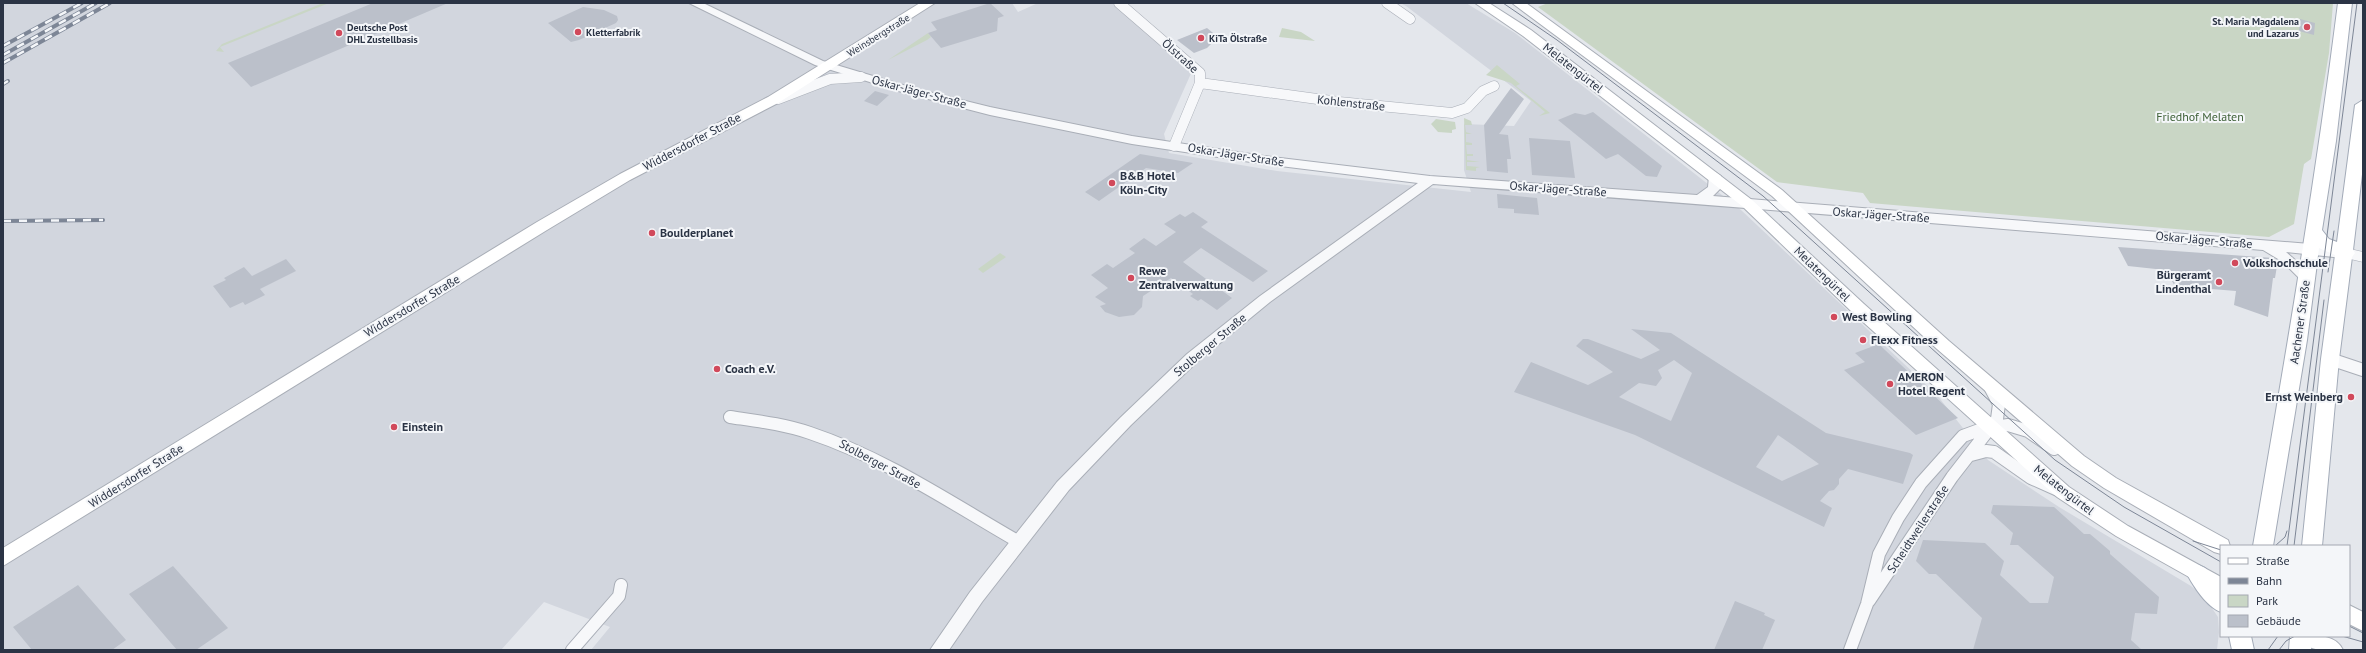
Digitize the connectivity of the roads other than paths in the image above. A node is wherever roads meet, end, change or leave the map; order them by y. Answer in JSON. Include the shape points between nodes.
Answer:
{"nodes":[{"id":1,"x":694,"y":3,"type":"edge"},
{"id":2,"x":928,"y":3,"type":"edge"},
{"id":3,"x":1119,"y":3,"type":"edge"},
{"id":4,"x":1387,"y":3,"type":"edge"},
{"id":5,"x":1481,"y":3,"type":"edge"},
{"id":6,"x":1518,"y":3,"type":"edge"},
{"id":7,"x":2345,"y":3,"type":"edge"},
{"id":8,"x":1410,"y":19,"type":"dead end"},
{"id":9,"x":828,"y":66,"type":"junction"},
{"id":10,"x":861,"y":76,"type":"junction"},
{"id":11,"x":1200,"y":83,"type":"junction"},
{"id":12,"x":1494,"y":86,"type":"dead end"},
{"id":13,"x":773,"y":100,"type":"junction"},
{"id":14,"x":2363,"y":105,"type":"edge"},
{"id":15,"x":2362,"y":129,"type":"edge"},
{"id":16,"x":1174,"y":146,"type":"junction"},
{"id":17,"x":1714,"y":176,"type":"junction"},
{"id":18,"x":1430,"y":180,"type":"junction"},
{"id":19,"x":1700,"y":199,"type":"junction"},
{"id":20,"x":1747,"y":203,"type":"junction"},
{"id":21,"x":1794,"y":208,"type":"junction"},
{"id":22,"x":2313,"y":231,"type":"junction"},
{"id":23,"x":2264,"y":245,"type":"junction"},
{"id":24,"x":2310,"y":249,"type":"junction"},
{"id":25,"x":2354,"y":255,"type":"edge"},
{"id":26,"x":2306,"y":277,"type":"junction"},
{"id":27,"x":2330,"y":359,"type":"junction"},
{"id":28,"x":2363,"y":370,"type":"edge"},
{"id":29,"x":1988,"y":384,"type":"junction"},
{"id":30,"x":1974,"y":411,"type":"junction"},
{"id":31,"x":730,"y":417,"type":"dead end"},
{"id":32,"x":1992,"y":428,"type":"junction"},
{"id":33,"x":1971,"y":432,"type":"junction"},
{"id":34,"x":1970,"y":455,"type":"junction"},
{"id":35,"x":2078,"y":461,"type":"junction"},
{"id":36,"x":2064,"y":492,"type":"junction"},
{"id":37,"x":1019,"y":542,"type":"junction"},
{"id":38,"x":2220,"y":545,"type":"edge"},
{"id":39,"x":2263,"y":545,"type":"edge"},
{"id":40,"x":2312,"y":545,"type":"edge"},
{"id":41,"x":3,"y":558,"type":"edge"},
{"id":42,"x":2198,"y":574,"type":"junction"},
{"id":43,"x":621,"y":585,"type":"dead end"},
{"id":44,"x":2220,"y":586,"type":"edge"},
{"id":45,"x":2220,"y":602,"type":"edge"},
{"id":46,"x":1867,"y":604,"type":"junction"},
{"id":47,"x":2350,"y":615,"type":"edge"},
{"id":48,"x":2363,"y":622,"type":"edge"},
{"id":49,"x":2240,"y":637,"type":"edge"},
{"id":50,"x":2249,"y":637,"type":"edge"},
{"id":51,"x":2301,"y":637,"type":"edge"},
{"id":52,"x":2310,"y":637,"type":"edge"},
{"id":53,"x":572,"y":650,"type":"edge"},
{"id":54,"x":939,"y":650,"type":"edge"},
{"id":55,"x":1850,"y":650,"type":"edge"},
{"id":56,"x":2243,"y":650,"type":"edge"},
{"id":57,"x":2247,"y":650,"type":"edge"},
{"id":58,"x":2300,"y":650,"type":"edge"},
{"id":59,"x":2333,"y":650,"type":"edge"}],
"edges":[{"from":1,"to":9,"type":"street","name":"Oskar-Jäger-Straße"},
{"from":2,"to":9,"type":"main road","name":"Weinsbergstraße"},
{"from":3,"to":11,"type":"street","name":"Ölstraße","via":[[1193,66],[1200,73]]},
{"from":4,"to":8,"type":"street"},
{"from":5,"to":17,"type":"main road","name":"Melatengürtel","via":[[1526,33]]},
{"from":6,"to":21,"type":"main road","name":"Melatengürtel","via":[[1777,192]]},
{"from":7,"to":22,"type":"main road","name":"Aachener Straße","via":[[2328,141]]},
{"from":9,"to":10,"type":"street","name":"Oskar-Jäger-Straße"},
{"from":9,"to":13,"type":"main road","name":"Widdersdorfer Straße"},
{"from":10,"to":13,"type":"street","name":"Oskar-Jäger-Straße","via":[[830,79],[806,90]]},
{"from":10,"to":16,"type":"street","name":"Oskar-Jäger-Straße","via":[[972,107],[1132,140]]},
{"from":11,"to":12,"type":"street","name":"Kohlenstraße","via":[[1339,102],[1452,113],[1467,108],[1483,91]]},
{"from":11,"to":16,"type":"street","name":"Ölstraße"},
{"from":13,"to":41,"type":"main road","name":"Widdersdorfer Straße","via":[[625,177],[542,226]]},
{"from":14,"to":15,"type":"main road"},
{"from":15,"to":25,"type":"main road"},
{"from":16,"to":18,"type":"street","name":"Oskar-Jäger-Straße"},
{"from":17,"to":19,"type":"street","via":[[1714,189]]},
{"from":17,"to":20,"type":"main road","name":"Melatengürtel"},
{"from":18,"to":19,"type":"street","name":"Oskar-Jäger-Straße"},
{"from":18,"to":37,"type":"street","name":"Stolberger Straße","via":[[1270,295],[1192,358],[1126,421],[1064,486]]},
{"from":19,"to":20,"type":"street","name":"Oskar-Jäger-Straße"},
{"from":20,"to":21,"type":"street","name":"Oskar-Jäger-Straße"},
{"from":20,"to":30,"type":"main road","name":"Melatengürtel","via":[[1858,308]]},
{"from":21,"to":23,"type":"street","name":"Oskar-Jäger-Straße"},
{"from":21,"to":29,"type":"main road","name":"Melatengürtel"},
{"from":22,"to":24,"type":"main road","name":"Aachener Straße"},
{"from":22,"to":25,"type":"main road","via":[[2322,243]]},
{"from":23,"to":24,"type":"street","name":"Oskar-Jäger-Straße"},
{"from":23,"to":26,"type":"street","name":"Oskar-Jäger-Straße","via":[[2288,260]]},
{"from":24,"to":25,"type":"street","name":"Oskar-Jäger-Straße"},
{"from":24,"to":26,"type":"main road","name":"Aachener Straße"},
{"from":25,"to":27,"type":"main road"},
{"from":26,"to":39,"type":"main road","name":"Aachener Straße","via":[[2288,403]]},
{"from":27,"to":28,"type":"street"},
{"from":27,"to":40,"type":"main road"},
{"from":29,"to":32,"type":"street","name":"Scheidtweilerstraße","via":[[1996,398],[1999,411]]},
{"from":29,"to":35,"type":"main road","name":"Melatengürtel"},
{"from":30,"to":32,"type":"main road","name":"Melatengürtel"},
{"from":30,"to":33,"type":"street","via":[[1975,422]]},
{"from":31,"to":37,"type":"street","name":"Stolberger Straße","via":[[756,419],[798,429],[828,437],[854,448]]},
{"from":32,"to":33,"type":"street","name":"Scheidtweilerstraße"},
{"from":32,"to":34,"type":"street","name":"Scheidtweilerstraße"},
{"from":32,"to":35,"type":"street","name":"Scheidtweilerstraße","via":[[2008,425],[2017,427]]},
{"from":32,"to":36,"type":"main road","name":"Melatengürtel"},
{"from":33,"to":46,"type":"street","name":"Scheidtweilerstraße","via":[[1963,436],[1921,483],[1898,518],[1879,554]]},
{"from":34,"to":36,"type":"street","via":[[1986,450],[1994,452],[2042,485]]},
{"from":34,"to":46,"type":"street","name":"Scheidtweilerstraße","via":[[1934,503]]},
{"from":35,"to":38,"type":"main road","name":"Melatengürtel","via":[[2110,483]]},
{"from":36,"to":42,"type":"main road","name":"Melatengürtel","via":[[2122,531]]},
{"from":37,"to":54,"type":"street","name":"Stolberger Straße"},
{"from":42,"to":44,"type":"main road","name":"Melatengürtel"},
{"from":42,"to":45,"type":"main road"},
{"from":43,"to":53,"type":"street","via":[[619,596]]},
{"from":46,"to":55,"type":"street","name":"Scheidtweilerstraße"},
{"from":47,"to":48,"type":"main road"},
{"from":49,"to":56,"type":"main road"},
{"from":50,"to":57,"type":"main road"},
{"from":51,"to":58,"type":"main road"},
{"from":52,"to":59,"type":"main road"}]}
